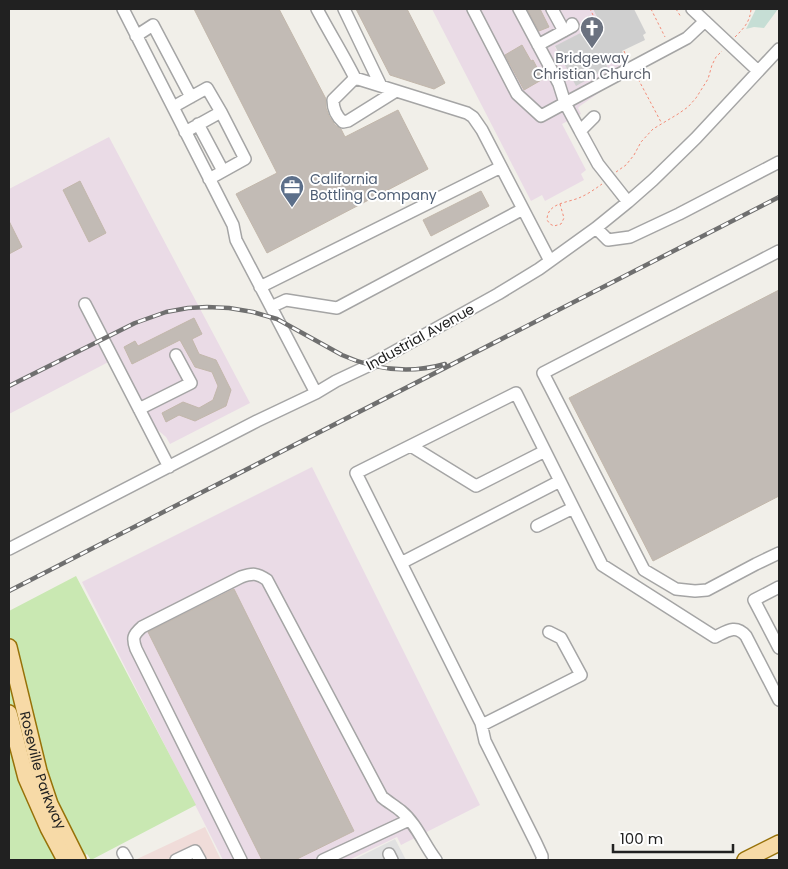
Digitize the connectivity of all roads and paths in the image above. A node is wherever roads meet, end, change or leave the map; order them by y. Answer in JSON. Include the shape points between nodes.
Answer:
{"nodes":[{"id":1,"x":123,"y":9,"type":"edge"},
{"id":2,"x":317,"y":9,"type":"edge"},
{"id":3,"x":344,"y":9,"type":"edge"},
{"id":4,"x":473,"y":9,"type":"edge"},
{"id":5,"x":519,"y":9,"type":"edge"},
{"id":6,"x":552,"y":9,"type":"edge"},
{"id":7,"x":590,"y":9,"type":"edge"},
{"id":8,"x":651,"y":9,"type":"edge"},
{"id":9,"x":676,"y":9,"type":"edge"},
{"id":10,"x":692,"y":9,"type":"edge"},
{"id":11,"x":751,"y":9,"type":"edge"},
{"id":12,"x":681,"y":17,"type":"dead end"},
{"id":13,"x":704,"y":21,"type":"junction"},
{"id":14,"x":568,"y":28,"type":"junction"},
{"id":15,"x":136,"y":36,"type":"junction"},
{"id":16,"x":729,"y":44,"type":"junction"},
{"id":17,"x":538,"y":45,"type":"junction"},
{"id":18,"x":670,"y":48,"type":"junction"},
{"id":19,"x":779,"y":49,"type":"edge"},
{"id":20,"x":624,"y":51,"type":"dead end"},
{"id":21,"x":632,"y":67,"type":"junction"},
{"id":22,"x":758,"y":71,"type":"junction"},
{"id":23,"x":355,"y":78,"type":"junction"},
{"id":24,"x":381,"y":86,"type":"junction"},
{"id":25,"x":396,"y":91,"type":"junction"},
{"id":26,"x":191,"y":97,"type":"junction"},
{"id":27,"x":565,"y":103,"type":"junction"},
{"id":28,"x":173,"y":107,"type":"junction"},
{"id":29,"x":220,"y":112,"type":"junction"},
{"id":30,"x":594,"y":117,"type":"dead end"},
{"id":31,"x":662,"y":123,"type":"junction"},
{"id":32,"x":198,"y":124,"type":"junction"},
{"id":33,"x":580,"y":131,"type":"junction"},
{"id":34,"x":185,"y":132,"type":"junction"},
{"id":35,"x":779,"y":162,"type":"edge"},
{"id":36,"x":501,"y":167,"type":"junction"},
{"id":37,"x":224,"y":171,"type":"junction"},
{"id":38,"x":609,"y":178,"type":"junction"},
{"id":39,"x":209,"y":179,"type":"junction"},
{"id":40,"x":628,"y":202,"type":"junction"},
{"id":41,"x":560,"y":204,"type":"junction"},
{"id":42,"x":523,"y":209,"type":"junction"},
{"id":43,"x":596,"y":228,"type":"junction"},
{"id":44,"x":779,"y":251,"type":"edge"},
{"id":45,"x":550,"y":261,"type":"junction"},
{"id":46,"x":260,"y":287,"type":"junction"},
{"id":47,"x":85,"y":304,"type":"dead end"},
{"id":48,"x":271,"y":306,"type":"junction"},
{"id":49,"x":176,"y":355,"type":"dead end"},
{"id":50,"x":316,"y":393,"type":"junction"},
{"id":51,"x":139,"y":409,"type":"junction"},
{"id":52,"x":411,"y":446,"type":"junction"},
{"id":53,"x":544,"y":451,"type":"junction"},
{"id":54,"x":169,"y":467,"type":"junction"},
{"id":55,"x":560,"y":481,"type":"junction"},
{"id":56,"x":573,"y":508,"type":"junction"},
{"id":57,"x":537,"y":526,"type":"dead end"},
{"id":58,"x":9,"y":549,"type":"edge"},
{"id":59,"x":779,"y":553,"type":"edge"},
{"id":60,"x":401,"y":563,"type":"junction"},
{"id":61,"x":779,"y":587,"type":"edge"},
{"id":62,"x":549,"y":632,"type":"dead end"},
{"id":63,"x":9,"y":647,"type":"edge"},
{"id":64,"x":779,"y":648,"type":"edge"},
{"id":65,"x":779,"y":700,"type":"edge"},
{"id":66,"x":9,"y":713,"type":"edge"},
{"id":67,"x":482,"y":725,"type":"junction"},
{"id":68,"x":33,"y":774,"type":"junction"},
{"id":69,"x":409,"y":820,"type":"junction"},
{"id":70,"x":779,"y":843,"type":"edge"},
{"id":71,"x":65,"y":860,"type":"edge"},
{"id":72,"x":78,"y":860,"type":"edge"},
{"id":73,"x":176,"y":860,"type":"edge"},
{"id":74,"x":200,"y":860,"type":"edge"},
{"id":75,"x":242,"y":860,"type":"edge"},
{"id":76,"x":323,"y":860,"type":"edge"},
{"id":77,"x":436,"y":860,"type":"edge"},
{"id":78,"x":542,"y":860,"type":"edge"},
{"id":79,"x":745,"y":860,"type":"edge"}],
"edges":[{"from":1,"to":15,"type":"street"},
{"from":2,"to":23,"type":"street"},
{"from":3,"to":24,"type":"street"},
{"from":4,"to":27,"type":"street","via":[[517,94],[541,116]]},
{"from":5,"to":17,"type":"street"},
{"from":6,"to":14,"type":"street"},
{"from":7,"to":14,"type":"path","via":[[597,22],[588,27],[575,23]]},
{"from":8,"to":18,"type":"path"},
{"from":9,"to":12,"type":"path"},
{"from":10,"to":13,"type":"street"},
{"from":11,"to":16,"type":"path","via":[[750,20]]},
{"from":13,"to":16,"type":"street"},
{"from":13,"to":18,"type":"street","via":[[687,38]]},
{"from":14,"to":17,"type":"street"},
{"from":15,"to":26,"type":"street","via":[[153,25]]},
{"from":15,"to":28,"type":"street"},
{"from":16,"to":22,"type":"street"},
{"from":16,"to":31,"type":"path","via":[[716,58],[696,98],[688,107]]},
{"from":17,"to":27,"type":"street","via":[[559,84]]},
{"from":18,"to":21,"type":"street"},
{"from":19,"to":22,"type":"street","name":"Industrial Avenue"},
{"from":20,"to":21,"type":"path"},
{"from":21,"to":27,"type":"street"},
{"from":21,"to":31,"type":"path"},
{"from":22,"to":40,"type":"street","name":"Industrial Avenue","via":[[696,138]]},
{"from":23,"to":24,"type":"street"},
{"from":23,"to":25,"type":"street","via":[[333,100],[333,108],[343,122]]},
{"from":24,"to":25,"type":"street"},
{"from":25,"to":36,"type":"street","via":[[473,117]]},
{"from":26,"to":28,"type":"street"},
{"from":26,"to":29,"type":"street","via":[[207,88]]},
{"from":27,"to":33,"type":"street"},
{"from":28,"to":34,"type":"street"},
{"from":29,"to":32,"type":"street"},
{"from":29,"to":37,"type":"street","via":[[244,159]]},
{"from":30,"to":33,"type":"street"},
{"from":31,"to":38,"type":"path","via":[[652,129],[626,165]]},
{"from":32,"to":34,"type":"street"},
{"from":32,"to":37,"type":"street"},
{"from":33,"to":38,"type":"street"},
{"from":34,"to":39,"type":"street"},
{"from":35,"to":43,"type":"street","via":[[630,237],[608,240]]},
{"from":36,"to":42,"type":"street"},
{"from":36,"to":46,"type":"street"},
{"from":37,"to":39,"type":"street"},
{"from":38,"to":40,"type":"street"},
{"from":38,"to":41,"type":"path","via":[[592,192]]},
{"from":39,"to":46,"type":"street"},
{"from":40,"to":43,"type":"street","name":"Industrial Avenue"},
{"from":41,"to":41,"type":"path","via":[[552,208],[547,217],[554,226],[561,224],[564,218]]},
{"from":42,"to":45,"type":"street"},
{"from":42,"to":48,"type":"street","via":[[337,308],[286,300]]},
{"from":43,"to":45,"type":"street","name":"Industrial Avenue"},
{"from":44,"to":59,"type":"street","via":[[543,373],[644,570],[676,589],[700,591]]},
{"from":45,"to":50,"type":"street","name":"Industrial Avenue","via":[[491,298]]},
{"from":46,"to":48,"type":"street"},
{"from":47,"to":51,"type":"street"},
{"from":48,"to":50,"type":"street"},
{"from":49,"to":51,"type":"street","via":[[191,383]]},
{"from":50,"to":54,"type":"street","name":"Industrial Avenue"},
{"from":51,"to":54,"type":"street"},
{"from":52,"to":53,"type":"street","via":[[476,486]]},
{"from":52,"to":53,"type":"street","via":[[516,393]]},
{"from":52,"to":60,"type":"street","via":[[356,473]]},
{"from":53,"to":55,"type":"street"},
{"from":54,"to":58,"type":"street","name":"Industrial Avenue"},
{"from":55,"to":56,"type":"street"},
{"from":55,"to":60,"type":"street"},
{"from":56,"to":57,"type":"street"},
{"from":56,"to":65,"type":"street","via":[[602,565],[715,637],[730,630],[742,631]]},
{"from":60,"to":67,"type":"street"},
{"from":61,"to":64,"type":"street","via":[[754,600]]},
{"from":62,"to":67,"type":"street","via":[[561,638],[581,675]]},
{"from":63,"to":68,"type":"main road","name":"Roseville Parkway"},
{"from":66,"to":68,"type":"main road","name":"Roseville Parkway"},
{"from":67,"to":78,"type":"street","via":[[485,742]]},
{"from":68,"to":71,"type":"main road","name":"Roseville Parkway","via":[[48,828]]},
{"from":68,"to":72,"type":"main road","name":"Roseville Parkway"},
{"from":69,"to":75,"type":"street","via":[[382,797],[267,580],[251,573],[142,627],[133,640]]},
{"from":69,"to":76,"type":"street"},
{"from":69,"to":77,"type":"street"},
{"from":70,"to":79,"type":"main road"},
{"from":73,"to":74,"type":"street","via":[[195,851]]}]}
